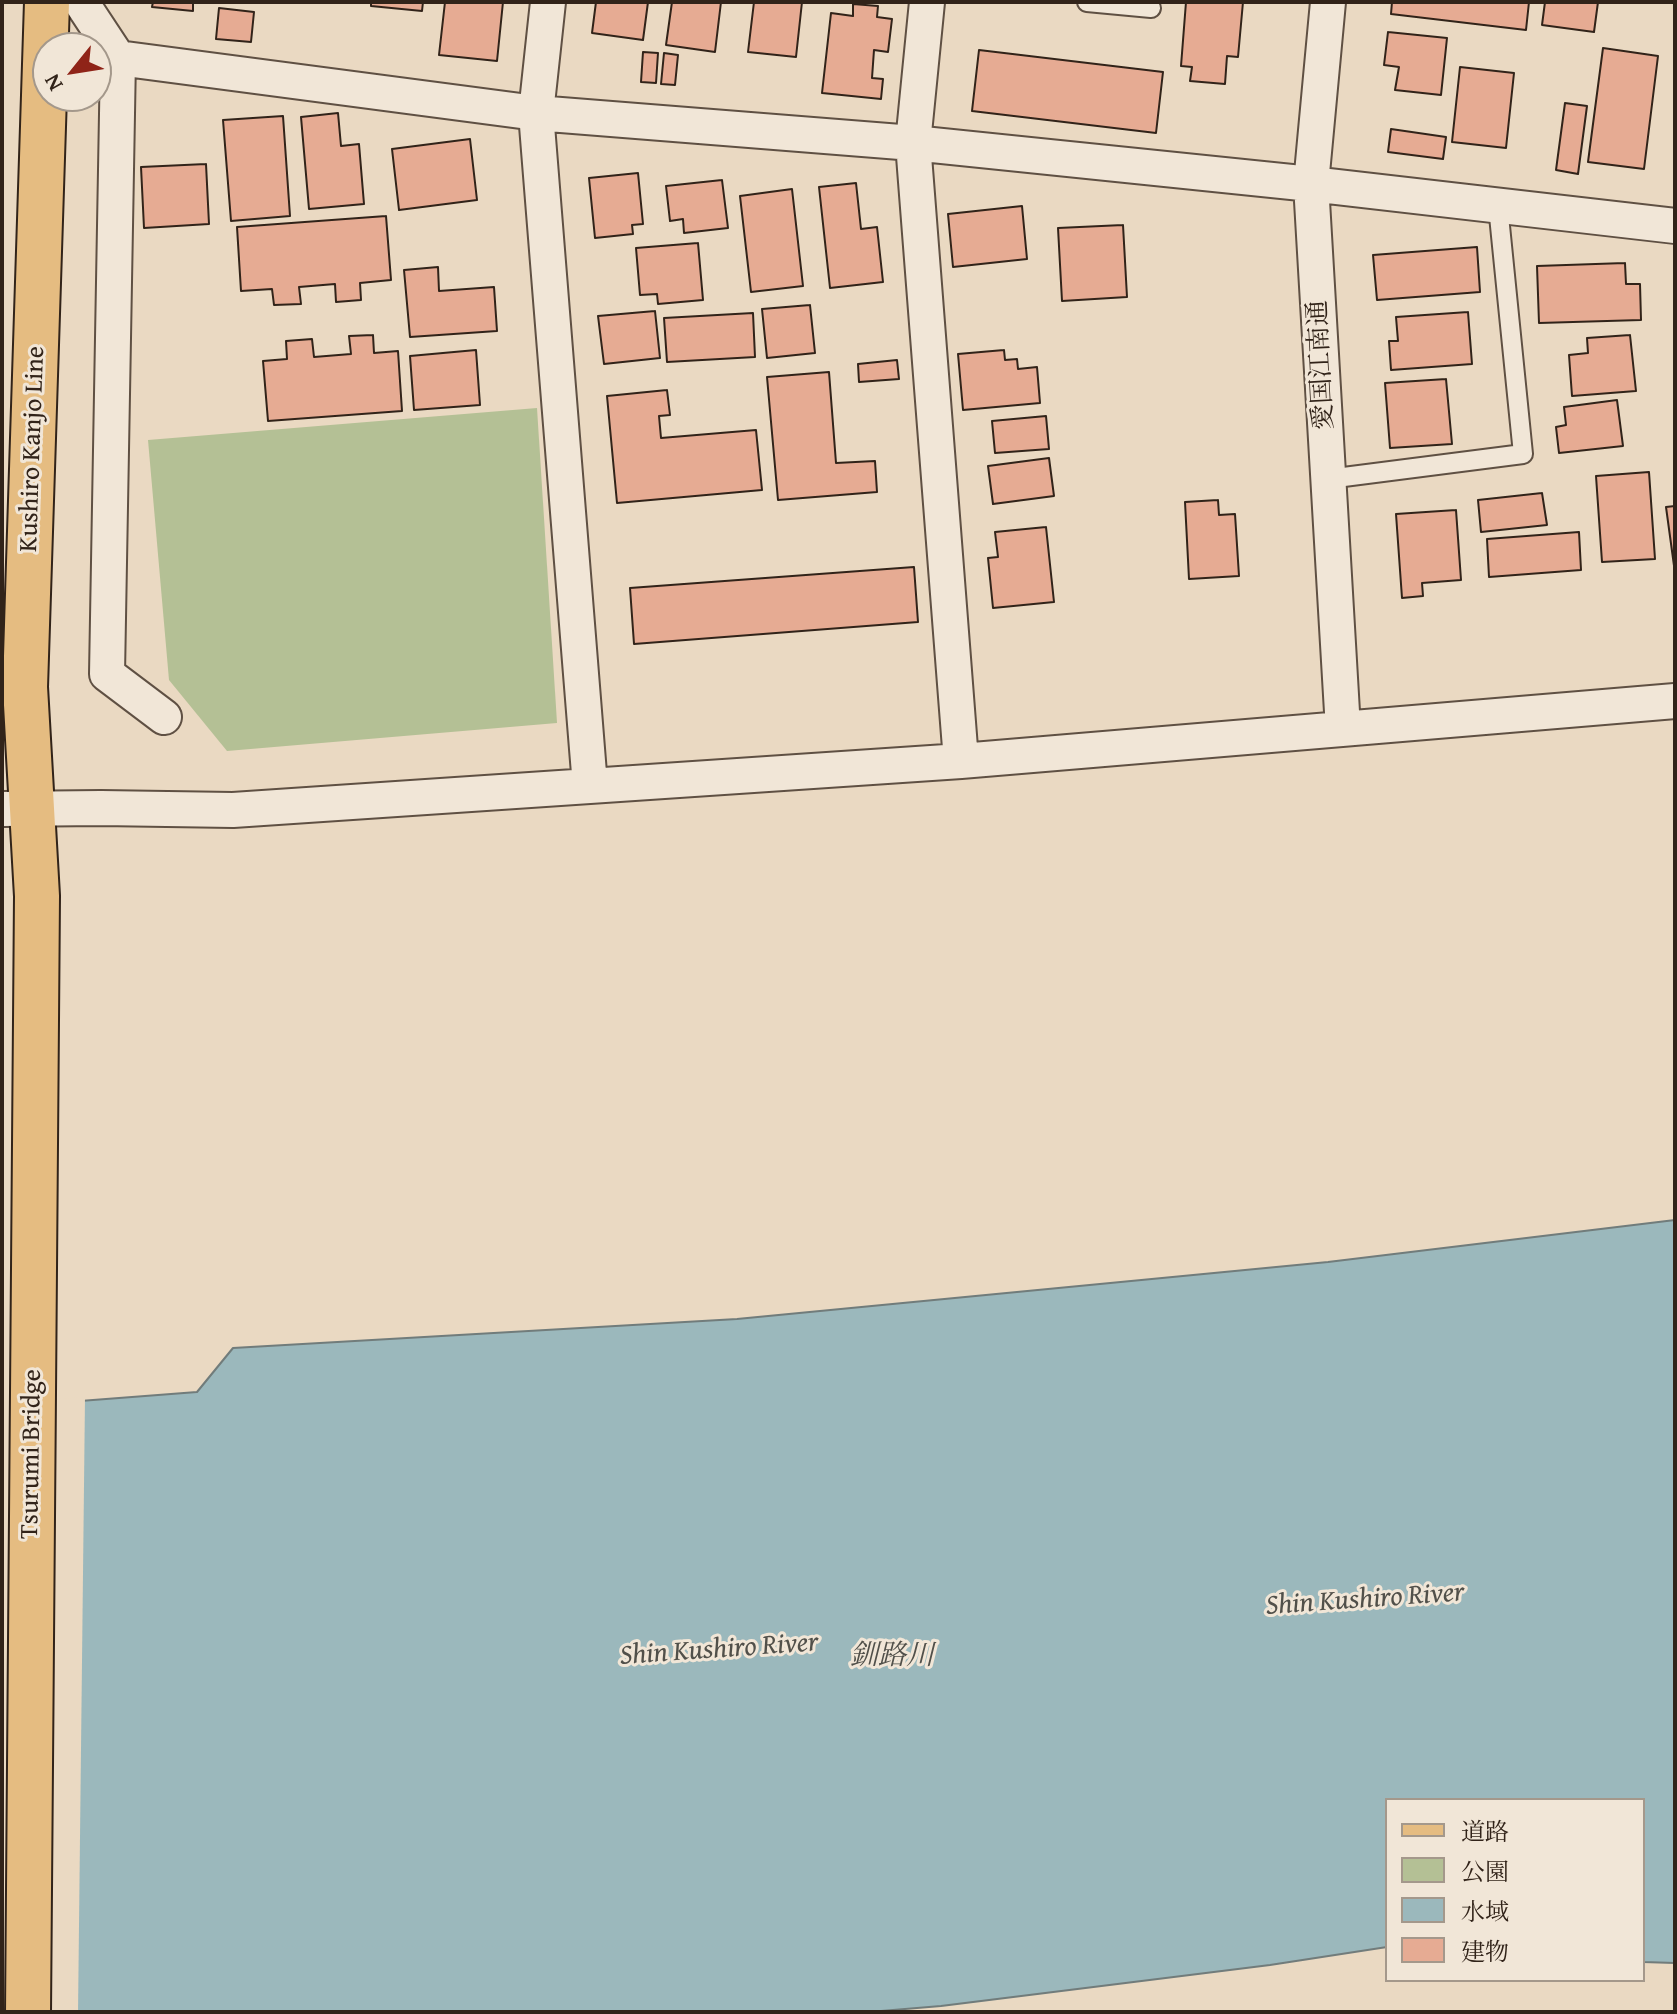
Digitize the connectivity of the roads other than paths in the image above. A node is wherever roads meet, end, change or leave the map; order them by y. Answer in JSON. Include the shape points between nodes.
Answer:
{"nodes":[{"id":1,"x":47,"y":2,"type":"edge"},
{"id":2,"x":81,"y":2,"type":"edge"},
{"id":3,"x":548,"y":2,"type":"edge"},
{"id":4,"x":927,"y":2,"type":"edge"},
{"id":5,"x":1087,"y":2,"type":"edge"},
{"id":6,"x":1328,"y":2,"type":"edge"},
{"id":7,"x":1151,"y":8,"type":"dead end"},
{"id":8,"x":118,"y":58,"type":"junction"},
{"id":9,"x":536,"y":113,"type":"junction"},
{"id":10,"x":913,"y":143,"type":"junction"},
{"id":11,"x":1311,"y":184,"type":"junction"},
{"id":12,"x":1498,"y":206,"type":"junction"},
{"id":13,"x":1675,"y":226,"type":"edge"},
{"id":14,"x":1328,"y":479,"type":"junction"},
{"id":15,"x":1675,"y":701,"type":"edge"},
{"id":16,"x":164,"y":717,"type":"dead end"},
{"id":17,"x":1343,"y":729,"type":"junction"},
{"id":18,"x":961,"y":761,"type":"junction"},
{"id":19,"x":590,"y":786,"type":"junction"},
{"id":20,"x":17,"y":809,"type":"edge"},
{"id":21,"x":37,"y":896,"type":"joint"},
{"id":22,"x":28,"y":2012,"type":"edge"}],
"edges":[{"from":1,"to":20,"type":"main road","name":"Kushiro Kanjo Line"},
{"from":2,"to":8,"type":"street"},
{"from":3,"to":9,"type":"street"},
{"from":4,"to":10,"type":"street"},
{"from":5,"to":7,"type":"lane"},
{"from":6,"to":11,"type":"street","name":"愛国江南通"},
{"from":8,"to":9,"type":"street"},
{"from":8,"to":16,"type":"street","via":[[107,674]]},
{"from":9,"to":10,"type":"street"},
{"from":9,"to":19,"type":"street"},
{"from":10,"to":11,"type":"street"},
{"from":10,"to":18,"type":"street"},
{"from":11,"to":12,"type":"street"},
{"from":11,"to":14,"type":"street","name":"愛国江南通"},
{"from":12,"to":13,"type":"street"},
{"from":12,"to":14,"type":"lane","via":[[1523,454]]},
{"from":14,"to":17,"type":"street","name":"愛国江南通"},
{"from":15,"to":17,"type":"street"},
{"from":17,"to":18,"type":"street"},
{"from":18,"to":19,"type":"street"},
{"from":19,"to":20,"type":"street","via":[[233,810]]},
{"from":20,"to":21,"type":"main road","name":"Kushiro Kanjo Line"},
{"from":21,"to":22,"type":"main road","name":"Tsurumi Bridge"}]}
